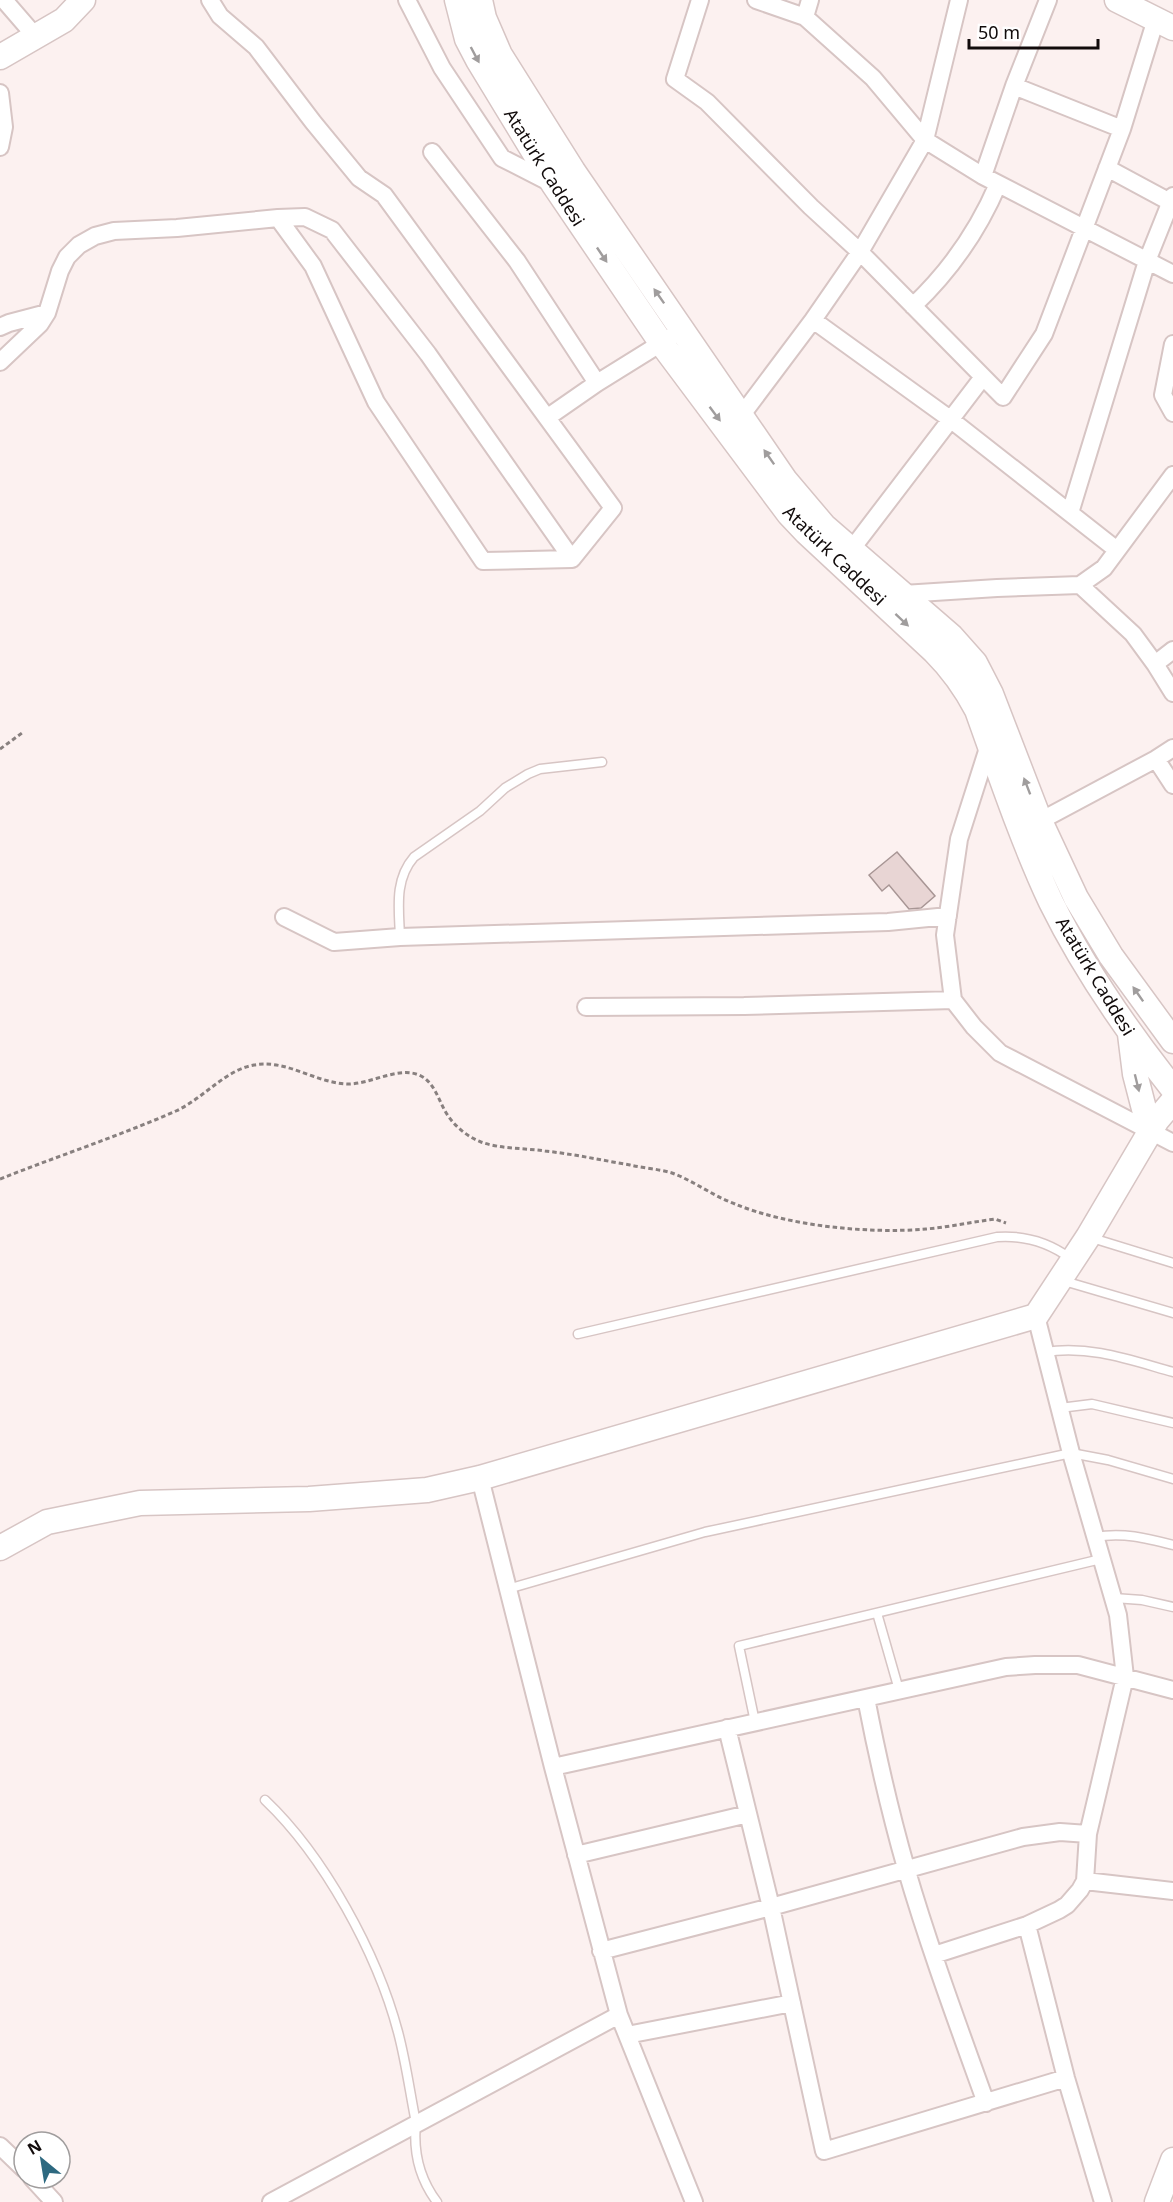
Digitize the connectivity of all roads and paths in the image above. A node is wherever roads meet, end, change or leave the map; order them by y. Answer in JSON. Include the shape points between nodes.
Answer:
{"nodes":[{"id":1,"x":4,"y":0,"type":"edge"},
{"id":2,"x":83,"y":0,"type":"edge"},
{"id":3,"x":210,"y":0,"type":"edge"},
{"id":4,"x":406,"y":0,"type":"edge"},
{"id":5,"x":457,"y":0,"type":"edge"},
{"id":6,"x":480,"y":0,"type":"edge"},
{"id":7,"x":699,"y":0,"type":"edge"},
{"id":8,"x":756,"y":0,"type":"edge"},
{"id":9,"x":810,"y":0,"type":"edge"},
{"id":10,"x":959,"y":0,"type":"edge"},
{"id":11,"x":1048,"y":0,"type":"edge"},
{"id":12,"x":1117,"y":0,"type":"edge"},
{"id":13,"x":806,"y":17,"type":"junction"},
{"id":14,"x":1164,"y":24,"type":"edge"},
{"id":15,"x":36,"y":37,"type":"junction"},
{"id":16,"x":0,"y":57,"type":"edge"},
{"id":17,"x":1014,"y":86,"type":"junction"},
{"id":18,"x":0,"y":93,"type":"edge"},
{"id":19,"x":1122,"y":129,"type":"junction"},
{"id":20,"x":925,"y":140,"type":"junction"},
{"id":21,"x":0,"y":147,"type":"edge"},
{"id":22,"x":432,"y":152,"type":"dead end"},
{"id":23,"x":1107,"y":168,"type":"junction"},
{"id":24,"x":983,"y":176,"type":"junction"},
{"id":25,"x":564,"y":178,"type":"junction"},
{"id":26,"x":998,"y":184,"type":"junction"},
{"id":27,"x":1172,"y":199,"type":"edge"},
{"id":28,"x":278,"y":218,"type":"junction"},
{"id":29,"x":1085,"y":229,"type":"junction"},
{"id":30,"x":860,"y":252,"type":"junction"},
{"id":31,"x":1147,"y":261,"type":"junction"},
{"id":32,"x":1173,"y":274,"type":"edge"},
{"id":33,"x":913,"y":306,"type":"junction"},
{"id":34,"x":47,"y":313,"type":"junction"},
{"id":35,"x":3,"y":320,"type":"edge"},
{"id":36,"x":813,"y":320,"type":"junction"},
{"id":37,"x":682,"y":329,"type":"junction"},
{"id":38,"x":662,"y":344,"type":"junction"},
{"id":39,"x":1173,"y":344,"type":"edge"},
{"id":40,"x":0,"y":362,"type":"edge"},
{"id":41,"x":983,"y":377,"type":"junction"},
{"id":42,"x":597,"y":383,"type":"junction"},
{"id":43,"x":1173,"y":413,"type":"edge"},
{"id":44,"x":741,"y":416,"type":"junction"},
{"id":45,"x":548,"y":417,"type":"junction"},
{"id":46,"x":950,"y":419,"type":"junction"},
{"id":47,"x":1173,"y":475,"type":"edge"},
{"id":48,"x":1070,"y":513,"type":"junction"},
{"id":49,"x":851,"y":550,"type":"junction"},
{"id":50,"x":1117,"y":550,"type":"junction"},
{"id":51,"x":572,"y":559,"type":"junction"},
{"id":52,"x":1080,"y":585,"type":"junction"},
{"id":53,"x":903,"y":594,"type":"junction"},
{"id":54,"x":1173,"y":650,"type":"edge"},
{"id":55,"x":1155,"y":664,"type":"junction"},
{"id":56,"x":1173,"y":693,"type":"edge"},
{"id":57,"x":22,"y":733,"type":"dead end"},
{"id":58,"x":989,"y":745,"type":"junction"},
{"id":59,"x":0,"y":748,"type":"edge"},
{"id":60,"x":1173,"y":748,"type":"edge"},
{"id":61,"x":1156,"y":759,"type":"junction"},
{"id":62,"x":602,"y":762,"type":"dead end"},
{"id":63,"x":1173,"y":785,"type":"edge"},
{"id":64,"x":1040,"y":821,"type":"junction"},
{"id":65,"x":948,"y":916,"type":"junction"},
{"id":66,"x":284,"y":917,"type":"dead end"},
{"id":67,"x":400,"y":937,"type":"junction"},
{"id":68,"x":953,"y":1000,"type":"junction"},
{"id":69,"x":586,"y":1007,"type":"dead end"},
{"id":70,"x":1130,"y":1034,"type":"junction"},
{"id":71,"x":1173,"y":1041,"type":"edge"},
{"id":72,"x":1173,"y":1089,"type":"edge"},
{"id":73,"x":1173,"y":1101,"type":"edge"},
{"id":74,"x":1150,"y":1132,"type":"junction"},
{"id":75,"x":1173,"y":1143,"type":"edge"},
{"id":76,"x":0,"y":1179,"type":"edge"},
{"id":77,"x":1019,"y":1237,"type":"junction"},
{"id":78,"x":1088,"y":1237,"type":"junction"},
{"id":79,"x":1173,"y":1263,"type":"edge"},
{"id":80,"x":1066,"y":1270,"type":"junction"},
{"id":81,"x":1173,"y":1313,"type":"edge"},
{"id":82,"x":1036,"y":1316,"type":"junction"},
{"id":83,"x":578,"y":1334,"type":"dead end"},
{"id":84,"x":1045,"y":1352,"type":"junction"},
{"id":85,"x":1173,"y":1372,"type":"edge"},
{"id":86,"x":1060,"y":1408,"type":"junction"},
{"id":87,"x":1173,"y":1423,"type":"edge"},
{"id":88,"x":1071,"y":1453,"type":"junction"},
{"id":89,"x":480,"y":1478,"type":"junction"},
{"id":90,"x":1173,"y":1479,"type":"edge"},
{"id":91,"x":1095,"y":1537,"type":"junction"},
{"id":92,"x":1173,"y":1545,"type":"edge"},
{"id":93,"x":0,"y":1548,"type":"edge"},
{"id":94,"x":1101,"y":1559,"type":"junction"},
{"id":95,"x":508,"y":1589,"type":"junction"},
{"id":96,"x":1114,"y":1598,"type":"junction"},
{"id":97,"x":1173,"y":1607,"type":"edge"},
{"id":98,"x":877,"y":1613,"type":"junction"},
{"id":99,"x":1125,"y":1677,"type":"junction"},
{"id":100,"x":899,"y":1690,"type":"junction"},
{"id":101,"x":1173,"y":1690,"type":"edge"},
{"id":102,"x":866,"y":1698,"type":"junction"},
{"id":103,"x":755,"y":1722,"type":"junction"},
{"id":104,"x":727,"y":1728,"type":"junction"},
{"id":105,"x":553,"y":1767,"type":"junction"},
{"id":106,"x":265,"y":1800,"type":"dead end"},
{"id":107,"x":748,"y":1814,"type":"junction"},
{"id":108,"x":1088,"y":1834,"type":"junction"},
{"id":109,"x":576,"y":1856,"type":"junction"},
{"id":110,"x":906,"y":1869,"type":"junction"},
{"id":111,"x":1085,"y":1881,"type":"junction"},
{"id":112,"x":1173,"y":1892,"type":"edge"},
{"id":113,"x":771,"y":1907,"type":"junction"},
{"id":114,"x":1027,"y":1925,"type":"junction"},
{"id":115,"x":601,"y":1951,"type":"junction"},
{"id":116,"x":934,"y":1955,"type":"junction"},
{"id":117,"x":792,"y":2003,"type":"junction"},
{"id":118,"x":619,"y":2015,"type":"junction"},
{"id":119,"x":627,"y":2035,"type":"junction"},
{"id":120,"x":1066,"y":2078,"type":"junction"},
{"id":121,"x":986,"y":2103,"type":"junction"},
{"id":122,"x":416,"y":2123,"type":"junction"},
{"id":123,"x":0,"y":2146,"type":"edge"},
{"id":124,"x":12,"y":2158,"type":"edge"},
{"id":125,"x":1173,"y":2160,"type":"edge"},
{"id":126,"x":43,"y":2190,"type":"edge"},
{"id":127,"x":54,"y":2202,"type":"edge"},
{"id":128,"x":271,"y":2202,"type":"edge"},
{"id":129,"x":437,"y":2202,"type":"edge"},
{"id":130,"x":694,"y":2202,"type":"edge"},
{"id":131,"x":1103,"y":2202,"type":"edge"},
{"id":132,"x":1157,"y":2202,"type":"edge"}],
"edges":[{"from":1,"to":15,"type":"street"},
{"from":2,"to":15,"type":"main road","via":[[64,20]]},
{"from":3,"to":45,"type":"street","via":[[220,16],[256,47],[359,178],[384,195]]},
{"from":4,"to":25,"type":"street","via":[[442,68],[502,158]]},
{"from":5,"to":25,"type":"main road","name":"Atatürk Caddesi","one_way":true,"via":[[467,39],[478,60]]},
{"from":6,"to":25,"type":"main road","name":"Atatürk Caddesi","via":[[483,18],[500,55]]},
{"from":7,"to":30,"type":"street","via":[[675,79],[707,102]]},
{"from":8,"to":13,"type":"street"},
{"from":9,"to":13,"type":"street"},
{"from":10,"to":20,"type":"street"},
{"from":11,"to":17,"type":"street"},
{"from":12,"to":14,"type":"main road"},
{"from":13,"to":20,"type":"street","via":[[873,78]]},
{"from":14,"to":19,"type":"street"},
{"from":15,"to":16,"type":"main road"},
{"from":17,"to":19,"type":"street"},
{"from":17,"to":24,"type":"street"},
{"from":18,"to":21,"type":"street","via":[[4,127]]},
{"from":19,"to":23,"type":"street"},
{"from":20,"to":24,"type":"street"},
{"from":20,"to":30,"type":"street"},
{"from":22,"to":42,"type":"street","via":[[517,261]]},
{"from":23,"to":27,"type":"street"},
{"from":23,"to":29,"type":"street"},
{"from":24,"to":26,"type":"street"},
{"from":37,"to":25,"type":"main road","name":"Atatürk Caddesi","one_way":true},
{"from":25,"to":38,"type":"main road","name":"Atatürk Caddesi","one_way":true},
{"from":26,"to":29,"type":"street"},
{"from":26,"to":33,"type":"street","via":[[967,244]]},
{"from":27,"to":31,"type":"street"},
{"from":28,"to":34,"type":"street","via":[[114,231],[94,236],[67,257]]},
{"from":28,"to":51,"type":"street","via":[[304,217],[332,231],[428,354]]},
{"from":28,"to":51,"type":"street","via":[[313,266],[376,402],[483,561]]},
{"from":29,"to":31,"type":"street"},
{"from":29,"to":41,"type":"street","via":[[1044,334],[1003,397]]},
{"from":30,"to":33,"type":"street"},
{"from":30,"to":36,"type":"street"},
{"from":31,"to":32,"type":"street"},
{"from":31,"to":48,"type":"street"},
{"from":33,"to":41,"type":"street"},
{"from":34,"to":35,"type":"street"},
{"from":34,"to":40,"type":"street"},
{"from":36,"to":44,"type":"street"},
{"from":36,"to":46,"type":"street"},
{"from":37,"to":38,"type":"street"},
{"from":37,"to":44,"type":"main road","name":"Atatürk Caddesi"},
{"from":38,"to":42,"type":"street"},
{"from":38,"to":58,"type":"main road","name":"Atatürk Caddesi","one_way":true,"via":[[795,520],[954,671],[977,710]]},
{"from":39,"to":43,"type":"street","via":[[1162,395]]},
{"from":41,"to":46,"type":"street"},
{"from":42,"to":45,"type":"street"},
{"from":49,"to":44,"type":"main road","name":"Atatürk Caddesi","one_way":true,"via":[[799,500]]},
{"from":45,"to":51,"type":"street","via":[[613,508]]},
{"from":46,"to":48,"type":"street"},
{"from":46,"to":49,"type":"street"},
{"from":47,"to":50,"type":"street"},
{"from":48,"to":50,"type":"street"},
{"from":49,"to":53,"type":"main road","name":"Atatürk Caddesi"},
{"from":50,"to":52,"type":"street","via":[[1104,568]]},
{"from":52,"to":53,"type":"street"},
{"from":52,"to":55,"type":"street","via":[[1133,634]]},
{"from":64,"to":53,"type":"main road","name":"Atatürk Caddesi","one_way":true,"via":[[983,676],[964,650]]},
{"from":54,"to":55,"type":"street"},
{"from":55,"to":56,"type":"street"},
{"from":57,"to":59,"type":"path"},
{"from":58,"to":65,"type":"street","via":[[959,839]]},
{"from":58,"to":70,"type":"main road","name":"Atatürk Caddesi","via":[[1053,904]]},
{"from":60,"to":61,"type":"street"},
{"from":61,"to":63,"type":"street"},
{"from":61,"to":64,"type":"street"},
{"from":62,"to":67,"type":"lane","via":[[540,769],[528,774],[414,857],[400,879]]},
{"from":71,"to":64,"type":"main road","name":"Atatürk Caddesi","one_way":true,"via":[[1093,928]]},
{"from":65,"to":67,"type":"street","via":[[888,922]]},
{"from":65,"to":68,"type":"street","via":[[945,935]]},
{"from":66,"to":67,"type":"street","via":[[334,942]]},
{"from":68,"to":69,"type":"street"},
{"from":68,"to":74,"type":"street","via":[[1000,1053]]},
{"from":70,"to":72,"type":"main road","name":"Atatürk Caddesi"},
{"from":70,"to":74,"type":"main road","one_way":true,"via":[[1135,1074]]},
{"from":73,"to":74,"type":"main road"},
{"from":74,"to":75,"type":"street"},
{"from":74,"to":78,"type":"main road"},
{"from":76,"to":77,"type":"path","via":[[176,1110],[205,1094],[229,1074],[266,1064],[346,1084],[402,1072],[416,1074],[432,1084],[452,1122],[479,1141],[568,1153],[672,1174],[736,1205],[769,1215],[838,1227],[887,1230],[995,1219],[1010,1225]]},
{"from":77,"to":80,"type":"lane","via":[[1045,1244]]},
{"from":77,"to":83,"type":"lane","via":[[998,1237]]},
{"from":78,"to":79,"type":"lane"},
{"from":78,"to":80,"type":"main road"},
{"from":80,"to":81,"type":"lane"},
{"from":80,"to":82,"type":"main road"},
{"from":82,"to":84,"type":"street"},
{"from":82,"to":89,"type":"main road"},
{"from":84,"to":85,"type":"lane","via":[[1090,1350]]},
{"from":84,"to":86,"type":"street"},
{"from":86,"to":87,"type":"lane","via":[[1092,1404]]},
{"from":86,"to":88,"type":"street"},
{"from":88,"to":90,"type":"lane"},
{"from":88,"to":91,"type":"street"},
{"from":88,"to":95,"type":"lane","via":[[705,1532]]},
{"from":89,"to":93,"type":"main road","via":[[427,1490],[309,1500],[140,1503],[47,1522]]},
{"from":89,"to":95,"type":"street"},
{"from":91,"to":92,"type":"lane","via":[[1134,1535]]},
{"from":91,"to":94,"type":"street"},
{"from":94,"to":96,"type":"street"},
{"from":94,"to":98,"type":"lane"},
{"from":95,"to":105,"type":"street"},
{"from":96,"to":97,"type":"lane"},
{"from":96,"to":99,"type":"street"},
{"from":98,"to":100,"type":"lane"},
{"from":98,"to":103,"type":"lane","via":[[739,1646]]},
{"from":99,"to":100,"type":"street","via":[[1078,1665],[1035,1665],[977,1672]]},
{"from":99,"to":101,"type":"street"},
{"from":99,"to":108,"type":"street"},
{"from":100,"to":102,"type":"street"},
{"from":102,"to":103,"type":"street"},
{"from":102,"to":110,"type":"street"},
{"from":103,"to":104,"type":"street"},
{"from":104,"to":105,"type":"street"},
{"from":104,"to":107,"type":"street"},
{"from":105,"to":109,"type":"street"},
{"from":106,"to":122,"type":"lane","via":[[313,1853],[371,1959],[398,2033]]},
{"from":107,"to":109,"type":"street"},
{"from":107,"to":113,"type":"street"},
{"from":108,"to":110,"type":"street","via":[[1041,1833]]},
{"from":108,"to":111,"type":"street"},
{"from":109,"to":115,"type":"street"},
{"from":110,"to":113,"type":"street"},
{"from":110,"to":116,"type":"street"},
{"from":111,"to":112,"type":"street"},
{"from":111,"to":114,"type":"street","via":[[1067,1905]]},
{"from":113,"to":115,"type":"street"},
{"from":113,"to":117,"type":"street"},
{"from":114,"to":116,"type":"street"},
{"from":114,"to":120,"type":"street"},
{"from":115,"to":118,"type":"street"},
{"from":116,"to":121,"type":"street"},
{"from":117,"to":119,"type":"street"},
{"from":117,"to":121,"type":"street","via":[[824,2151]]},
{"from":118,"to":119,"type":"street"},
{"from":118,"to":122,"type":"street"},
{"from":119,"to":130,"type":"street"},
{"from":120,"to":121,"type":"street"},
{"from":120,"to":131,"type":"street"},
{"from":122,"to":128,"type":"street"},
{"from":122,"to":129,"type":"lane","via":[[418,2167]]},
{"from":123,"to":124,"type":"street"},
{"from":125,"to":132,"type":"main road"},
{"from":126,"to":127,"type":"street"}]}
